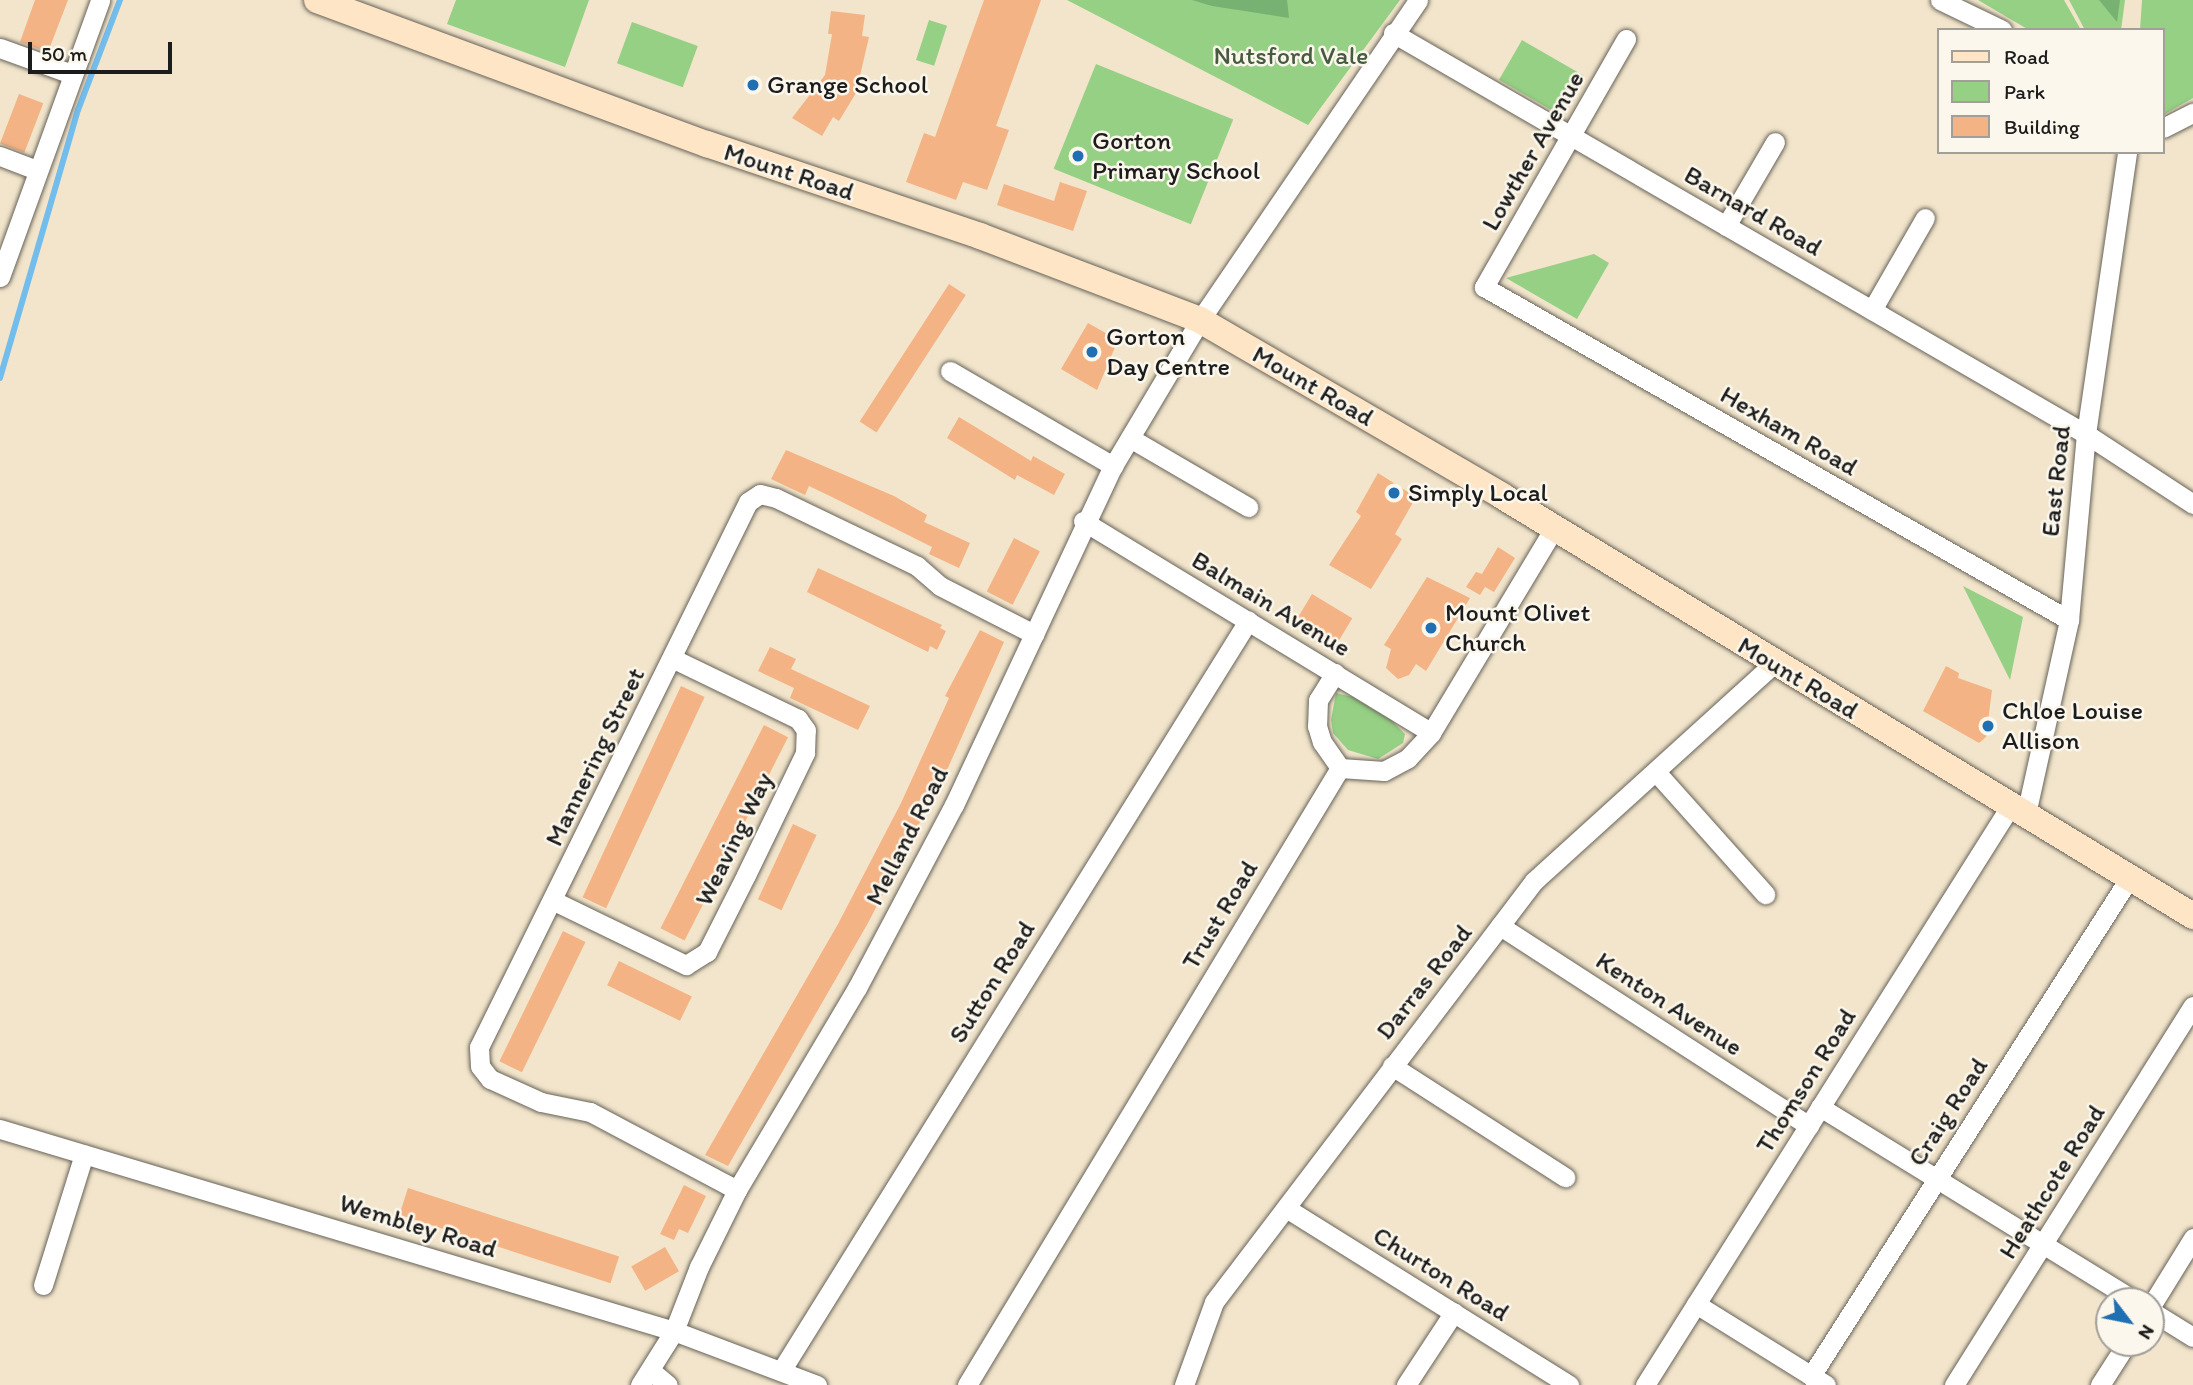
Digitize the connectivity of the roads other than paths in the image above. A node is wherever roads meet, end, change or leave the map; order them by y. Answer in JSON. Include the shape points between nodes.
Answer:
{"nodes":[{"id":1,"x":100,"y":0,"type":"edge"},
{"id":2,"x":317,"y":0,"type":"edge"},
{"id":3,"x":1418,"y":0,"type":"edge"},
{"id":4,"x":1940,"y":0,"type":"edge"},
{"id":5,"x":1999,"y":28,"type":"edge"},
{"id":6,"x":1393,"y":33,"type":"junction"},
{"id":7,"x":1626,"y":39,"type":"dead end"},
{"id":8,"x":0,"y":48,"type":"edge"},
{"id":9,"x":72,"y":74,"type":"junction"},
{"id":10,"x":2193,"y":113,"type":"edge"},
{"id":11,"x":2165,"y":127,"type":"edge"},
{"id":12,"x":1573,"y":137,"type":"junction"},
{"id":13,"x":1775,"y":142,"type":"dead end"},
{"id":14,"x":2127,"y":154,"type":"edge"},
{"id":15,"x":0,"y":156,"type":"edge"},
{"id":16,"x":36,"y":170,"type":"junction"},
{"id":17,"x":1925,"y":218,"type":"dead end"},
{"id":18,"x":1726,"y":226,"type":"junction"},
{"id":19,"x":0,"y":277,"type":"edge"},
{"id":20,"x":1483,"y":288,"type":"joint"},
{"id":21,"x":1872,"y":310,"type":"junction"},
{"id":22,"x":1200,"y":320,"type":"junction"},
{"id":23,"x":950,"y":371,"type":"dead end"},
{"id":24,"x":2086,"y":435,"type":"junction"},
{"id":25,"x":1130,"y":438,"type":"junction"},
{"id":26,"x":1113,"y":466,"type":"junction"},
{"id":27,"x":2193,"y":504,"type":"edge"},
{"id":28,"x":1248,"y":507,"type":"dead end"},
{"id":29,"x":1083,"y":521,"type":"junction"},
{"id":30,"x":1554,"y":528,"type":"junction"},
{"id":31,"x":2068,"y":620,"type":"junction"},
{"id":32,"x":1248,"y":621,"type":"junction"},
{"id":33,"x":1034,"y":634,"type":"junction"},
{"id":34,"x":672,"y":658,"type":"junction"},
{"id":35,"x":1773,"y":664,"type":"junction"},
{"id":36,"x":1335,"y":673,"type":"junction"},
{"id":37,"x":1431,"y":733,"type":"junction"},
{"id":38,"x":1340,"y":768,"type":"junction"},
{"id":39,"x":1656,"y":772,"type":"junction"},
{"id":40,"x":2019,"y":809,"type":"junction"},
{"id":41,"x":2130,"y":877,"type":"junction"},
{"id":42,"x":1765,"y":894,"type":"dead end"},
{"id":43,"x":554,"y":901,"type":"junction"},
{"id":44,"x":2193,"y":916,"type":"edge"},
{"id":45,"x":1500,"y":926,"type":"junction"},
{"id":46,"x":2193,"y":1006,"type":"edge"},
{"id":47,"x":1392,"y":1066,"type":"junction"},
{"id":48,"x":1820,"y":1107,"type":"junction"},
{"id":49,"x":1809,"y":1126,"type":"junction"},
{"id":50,"x":0,"y":1129,"type":"edge"},
{"id":51,"x":84,"y":1154,"type":"junction"},
{"id":52,"x":1565,"y":1177,"type":"dead end"},
{"id":53,"x":1937,"y":1179,"type":"junction"},
{"id":54,"x":737,"y":1190,"type":"junction"},
{"id":55,"x":1286,"y":1208,"type":"junction"},
{"id":56,"x":2193,"y":1238,"type":"edge"},
{"id":57,"x":2043,"y":1245,"type":"junction"},
{"id":58,"x":43,"y":1285,"type":"dead end"},
{"id":59,"x":2112,"y":1287,"type":"edge"},
{"id":60,"x":2164,"y":1287,"type":"edge"},
{"id":61,"x":1696,"y":1304,"type":"junction"},
{"id":62,"x":1454,"y":1312,"type":"junction"},
{"id":63,"x":2165,"y":1318,"type":"edge"},
{"id":64,"x":674,"y":1331,"type":"junction"},
{"id":65,"x":2193,"y":1337,"type":"edge"},
{"id":66,"x":2118,"y":1357,"type":"edge"},
{"id":67,"x":781,"y":1371,"type":"junction"},
{"id":68,"x":645,"y":1377,"type":"edge"},
{"id":69,"x":1818,"y":1380,"type":"edge"},
{"id":70,"x":667,"y":1385,"type":"edge"},
{"id":71,"x":817,"y":1385,"type":"edge"},
{"id":72,"x":967,"y":1385,"type":"edge"},
{"id":73,"x":1184,"y":1385,"type":"edge"},
{"id":74,"x":1406,"y":1385,"type":"edge"},
{"id":75,"x":1569,"y":1385,"type":"edge"},
{"id":76,"x":1645,"y":1385,"type":"edge"},
{"id":77,"x":1954,"y":1385,"type":"edge"},
{"id":78,"x":2100,"y":1385,"type":"edge"}],
"edges":[{"from":1,"to":9,"type":"street"},
{"from":2,"to":22,"type":"main road","name":"Mount Road","via":[[707,144],[980,236]]},
{"from":3,"to":6,"type":"street","name":"Melland Road"},
{"from":4,"to":5,"type":"street"},
{"from":6,"to":12,"type":"street","name":"Barnard Road"},
{"from":6,"to":22,"type":"street","name":"Melland Road"},
{"from":7,"to":12,"type":"street","name":"Lowther Avenue"},
{"from":8,"to":9,"type":"street"},
{"from":9,"to":16,"type":"street"},
{"from":10,"to":11,"type":"street"},
{"from":12,"to":18,"type":"street","name":"Barnard Road"},
{"from":12,"to":20,"type":"street","name":"Lowther Avenue"},
{"from":13,"to":18,"type":"street"},
{"from":14,"to":24,"type":"street","name":"East Road"},
{"from":15,"to":16,"type":"street"},
{"from":16,"to":19,"type":"street"},
{"from":17,"to":21,"type":"street"},
{"from":18,"to":21,"type":"street","name":"Barnard Road"},
{"from":20,"to":31,"type":"street","name":"Hexham Road"},
{"from":21,"to":24,"type":"street","name":"Barnard Road"},
{"from":22,"to":25,"type":"street","name":"Melland Road"},
{"from":22,"to":30,"type":"main road","name":"Mount Road"},
{"from":23,"to":26,"type":"street"},
{"from":24,"to":27,"type":"street","name":"Barnard Road"},
{"from":24,"to":31,"type":"street","name":"East Road"},
{"from":25,"to":26,"type":"street","name":"Melland Road"},
{"from":25,"to":28,"type":"street"},
{"from":26,"to":29,"type":"street","name":"Melland Road"},
{"from":29,"to":32,"type":"street","name":"Balmain Avenue"},
{"from":29,"to":33,"type":"street","name":"Melland Road"},
{"from":30,"to":35,"type":"main road","name":"Mount Road"},
{"from":30,"to":37,"type":"street"},
{"from":31,"to":40,"type":"street","name":"East Road"},
{"from":32,"to":36,"type":"street","name":"Balmain Avenue"},
{"from":32,"to":67,"type":"street","name":"Sutton Road"},
{"from":33,"to":34,"type":"street","name":"Mannering Street","via":[[940,586],[907,560],[760,494],[748,502]]},
{"from":33,"to":54,"type":"street","name":"Melland Road","via":[[948,817],[857,988]]},
{"from":34,"to":43,"type":"street","name":"Mannering Street"},
{"from":34,"to":43,"type":"street","name":"Weaving Way","via":[[798,719],[807,740],[793,777],[707,952],[698,961],[686,965]]},
{"from":35,"to":39,"type":"street","name":"Darras Road"},
{"from":35,"to":40,"type":"main road","name":"Mount Road"},
{"from":36,"to":37,"type":"street","name":"Balmain Avenue"},
{"from":36,"to":38,"type":"street","via":[[1318,700],[1317,726],[1322,743]]},
{"from":37,"to":38,"type":"street","via":[[1408,758],[1384,771]]},
{"from":38,"to":72,"type":"street","name":"Trust Road"},
{"from":39,"to":42,"type":"street"},
{"from":39,"to":45,"type":"street","name":"Darras Road","via":[[1534,881]]},
{"from":40,"to":41,"type":"main road","name":"Mount Road"},
{"from":40,"to":48,"type":"street","name":"Thomson Road"},
{"from":41,"to":44,"type":"main road","name":"Mount Road"},
{"from":41,"to":53,"type":"street","name":"Craig Road"},
{"from":43,"to":54,"type":"street","name":"Mannering Street","via":[[479,1047],[480,1066],[490,1079],[517,1094],[590,1112]]},
{"from":45,"to":47,"type":"street","name":"Darras Road"},
{"from":45,"to":49,"type":"street","name":"Kenton Avenue"},
{"from":46,"to":57,"type":"street","name":"Heathcote Road"},
{"from":47,"to":52,"type":"street"},
{"from":47,"to":55,"type":"street","name":"Darras Road"},
{"from":48,"to":49,"type":"street","name":"Thomson Road"},
{"from":48,"to":53,"type":"street"},
{"from":49,"to":61,"type":"street","name":"Thomson Road"},
{"from":50,"to":51,"type":"street","name":"Wembley Road"},
{"from":51,"to":58,"type":"street"},
{"from":51,"to":64,"type":"street","name":"Wembley Road"},
{"from":53,"to":57,"type":"street"},
{"from":53,"to":69,"type":"street","name":"Craig Road"},
{"from":54,"to":64,"type":"street","name":"Melland Road"},
{"from":55,"to":62,"type":"street","name":"Churton Road"},
{"from":55,"to":73,"type":"street","name":"Darras Road","via":[[1214,1302]]},
{"from":56,"to":60,"type":"street"},
{"from":57,"to":59,"type":"street"},
{"from":57,"to":77,"type":"street","name":"Heathcote Road"},
{"from":61,"to":69,"type":"street"},
{"from":61,"to":76,"type":"street","name":"Thomson Road"},
{"from":62,"to":74,"type":"street"},
{"from":62,"to":75,"type":"street","name":"Churton Road"},
{"from":63,"to":65,"type":"street"},
{"from":64,"to":67,"type":"street","name":"Wembley Road"},
{"from":64,"to":68,"type":"street","name":"Melland Road"},
{"from":66,"to":78,"type":"street"},
{"from":67,"to":71,"type":"street","name":"Wembley Road"},
{"from":68,"to":70,"type":"street"}]}
